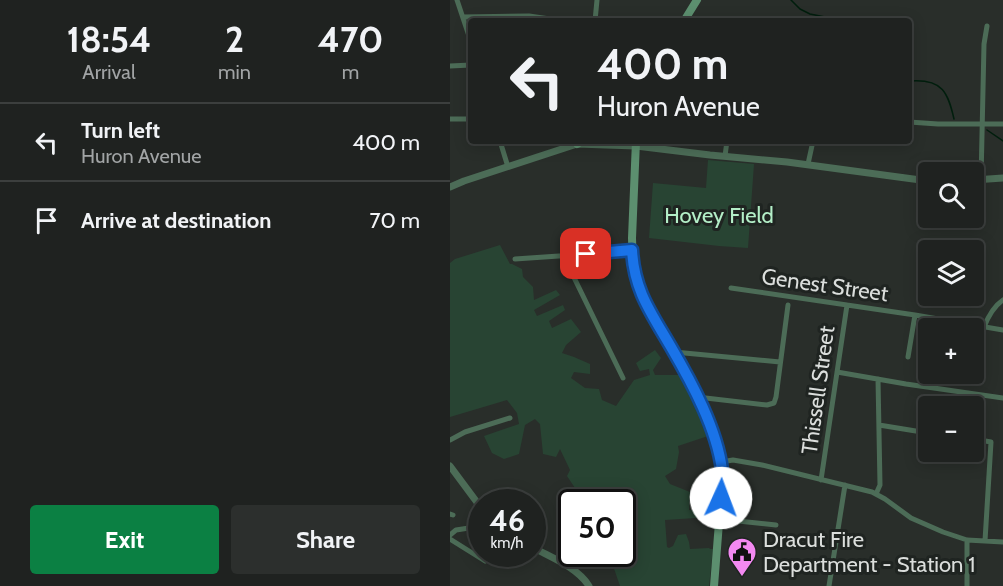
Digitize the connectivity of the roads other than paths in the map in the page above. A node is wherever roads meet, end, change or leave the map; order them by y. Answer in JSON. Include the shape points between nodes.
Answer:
{"nodes":[{"id":1,"x":457,"y":0,"type":"edge"},
{"id":2,"x":597,"y":0,"type":"edge"},
{"id":3,"x":697,"y":0,"type":"edge"},
{"id":4,"x":463,"y":17,"type":"junction"},
{"id":5,"x":521,"y":18,"type":"edge"},
{"id":6,"x":546,"y":18,"type":"edge"},
{"id":7,"x":595,"y":18,"type":"edge"},
{"id":8,"x":686,"y":18,"type":"edge"},
{"id":9,"x":987,"y":26,"type":"dead end"},
{"id":10,"x":468,"y":33,"type":"edge"},
{"id":11,"x":468,"y":65,"type":"edge"},
{"id":12,"x":450,"y":66,"type":"edge"},
{"id":13,"x":468,"y":118,"type":"edge"},
{"id":14,"x":450,"y":119,"type":"edge"},
{"id":15,"x":912,"y":122,"type":"edge"},
{"id":16,"x":982,"y":124,"type":"junction"},
{"id":17,"x":1003,"y":124,"type":"edge"},
{"id":18,"x":501,"y":144,"type":"edge"},
{"id":19,"x":559,"y":144,"type":"edge"},
{"id":20,"x":577,"y":144,"type":"edge"},
{"id":21,"x":636,"y":144,"type":"edge"},
{"id":22,"x":727,"y":144,"type":"edge"},
{"id":23,"x":812,"y":144,"type":"edge"},
{"id":24,"x":561,"y":149,"type":"junction"},
{"id":25,"x":725,"y":156,"type":"junction"},
{"id":26,"x":979,"y":162,"type":"edge"},
{"id":27,"x":808,"y":164,"type":"junction"},
{"id":28,"x":508,"y":167,"type":"junction"},
{"id":29,"x":1003,"y":178,"type":"edge"},
{"id":30,"x":450,"y":179,"type":"edge"},
{"id":31,"x":984,"y":179,"type":"edge"},
{"id":32,"x":918,"y":180,"type":"edge"},
{"id":33,"x":464,"y":181,"type":"junction"},
{"id":34,"x":450,"y":187,"type":"edge"},
{"id":35,"x":632,"y":250,"type":"junction"},
{"id":36,"x":563,"y":255,"type":"junction"},
{"id":37,"x":516,"y":259,"type":"dead end"},
{"id":38,"x":731,"y":288,"type":"dead end"},
{"id":39,"x":1003,"y":300,"type":"edge"},
{"id":40,"x":788,"y":305,"type":"dead end"},
{"id":41,"x":847,"y":305,"type":"junction"},
{"id":42,"x":915,"y":315,"type":"junction"},
{"id":43,"x":932,"y":318,"type":"edge"},
{"id":44,"x":984,"y":327,"type":"joint"},
{"id":45,"x":1003,"y":330,"type":"edge"},
{"id":46,"x":674,"y":352,"type":"junction"},
{"id":47,"x":908,"y":357,"type":"dead end"},
{"id":48,"x":780,"y":362,"type":"junction"},
{"id":49,"x":837,"y":372,"type":"junction"},
{"id":50,"x":623,"y":378,"type":"dead end"},
{"id":51,"x":878,"y":379,"type":"junction"},
{"id":52,"x":697,"y":397,"type":"junction"},
{"id":53,"x":1003,"y":398,"type":"edge"},
{"id":54,"x":510,"y":418,"type":"dead end"},
{"id":55,"x":879,"y":425,"type":"junction"},
{"id":56,"x":918,"y":431,"type":"edge"},
{"id":57,"x":450,"y":440,"type":"edge"},
{"id":58,"x":984,"y":441,"type":"edge"},
{"id":59,"x":721,"y":462,"type":"junction"},
{"id":60,"x":450,"y":466,"type":"edge"},
{"id":61,"x":821,"y":480,"type":"junction"},
{"id":62,"x":845,"y":485,"type":"junction"},
{"id":63,"x":468,"y":490,"type":"edge"},
{"id":64,"x":876,"y":494,"type":"junction"},
{"id":65,"x":719,"y":519,"type":"junction"},
{"id":66,"x":776,"y":525,"type":"dead end"},
{"id":67,"x":468,"y":528,"type":"edge"},
{"id":68,"x":450,"y":537,"type":"edge"},
{"id":69,"x":967,"y":540,"type":"junction"},
{"id":70,"x":985,"y":541,"type":"junction"},
{"id":71,"x":1003,"y":542,"type":"edge"},
{"id":72,"x":468,"y":549,"type":"edge"},
{"id":73,"x":546,"y":555,"type":"edge"},
{"id":74,"x":589,"y":586,"type":"edge"},
{"id":75,"x":714,"y":586,"type":"edge"},
{"id":76,"x":829,"y":586,"type":"edge"},
{"id":77,"x":967,"y":586,"type":"edge"}],
"edges":[{"from":1,"to":4,"type":"street"},
{"from":2,"to":7,"type":"street"},
{"from":3,"to":8,"type":"main road"},
{"from":4,"to":5,"type":"street"},
{"from":4,"to":10,"type":"street"},
{"from":5,"to":6,"type":"street"},
{"from":9,"to":16,"type":"street"},
{"from":11,"to":12,"type":"street"},
{"from":13,"to":14,"type":"street"},
{"from":15,"to":16,"type":"street"},
{"from":16,"to":17,"type":"street"},
{"from":16,"to":26,"type":"street"},
{"from":18,"to":28,"type":"street"},
{"from":19,"to":24,"type":"street"},
{"from":20,"to":24,"type":"street"},
{"from":21,"to":25,"type":"street"},
{"from":21,"to":35,"type":"main road"},
{"from":22,"to":25,"type":"street"},
{"from":23,"to":27,"type":"street"},
{"from":24,"to":28,"type":"street"},
{"from":25,"to":27,"type":"street"},
{"from":27,"to":32,"type":"street"},
{"from":28,"to":33,"type":"street"},
{"from":29,"to":31,"type":"street"},
{"from":30,"to":33,"type":"street"},
{"from":33,"to":34,"type":"street"},
{"from":35,"to":36,"type":"street"},
{"from":35,"to":46,"type":"main road","via":[[639,290]]},
{"from":36,"to":37,"type":"street"},
{"from":36,"to":50,"type":"street"},
{"from":38,"to":41,"type":"street","name":"Genest Street"},
{"from":39,"to":44,"type":"street"},
{"from":40,"to":48,"type":"street"},
{"from":41,"to":42,"type":"street","name":"Genest Street"},
{"from":41,"to":49,"type":"street","name":"Thissell Street"},
{"from":42,"to":43,"type":"street","name":"Genest Street"},
{"from":42,"to":47,"type":"street"},
{"from":44,"to":45,"type":"street","name":"Genest Street"},
{"from":46,"to":48,"type":"street"},
{"from":46,"to":52,"type":"main road"},
{"from":48,"to":52,"type":"street","via":[[774,403]]},
{"from":49,"to":51,"type":"street"},
{"from":49,"to":61,"type":"street","name":"Thissell Street"},
{"from":51,"to":53,"type":"street"},
{"from":51,"to":55,"type":"street"},
{"from":52,"to":59,"type":"main road"},
{"from":54,"to":57,"type":"street"},
{"from":55,"to":56,"type":"street"},
{"from":55,"to":64,"type":"street","via":[[880,485]]},
{"from":58,"to":70,"type":"street","via":[[991,442]]},
{"from":59,"to":61,"type":"street","via":[[733,460]]},
{"from":59,"to":65,"type":"main road"},
{"from":60,"to":63,"type":"street"},
{"from":61,"to":62,"type":"street"},
{"from":62,"to":64,"type":"street"},
{"from":62,"to":76,"type":"street"},
{"from":64,"to":69,"type":"street","via":[[911,518]]},
{"from":65,"to":66,"type":"street"},
{"from":65,"to":75,"type":"main road"},
{"from":67,"to":68,"type":"street","via":[[456,530]]},
{"from":68,"to":72,"type":"street"},
{"from":69,"to":70,"type":"street"},
{"from":69,"to":77,"type":"street"},
{"from":70,"to":71,"type":"street"},
{"from":73,"to":74,"type":"street","via":[[578,574]]}]}
